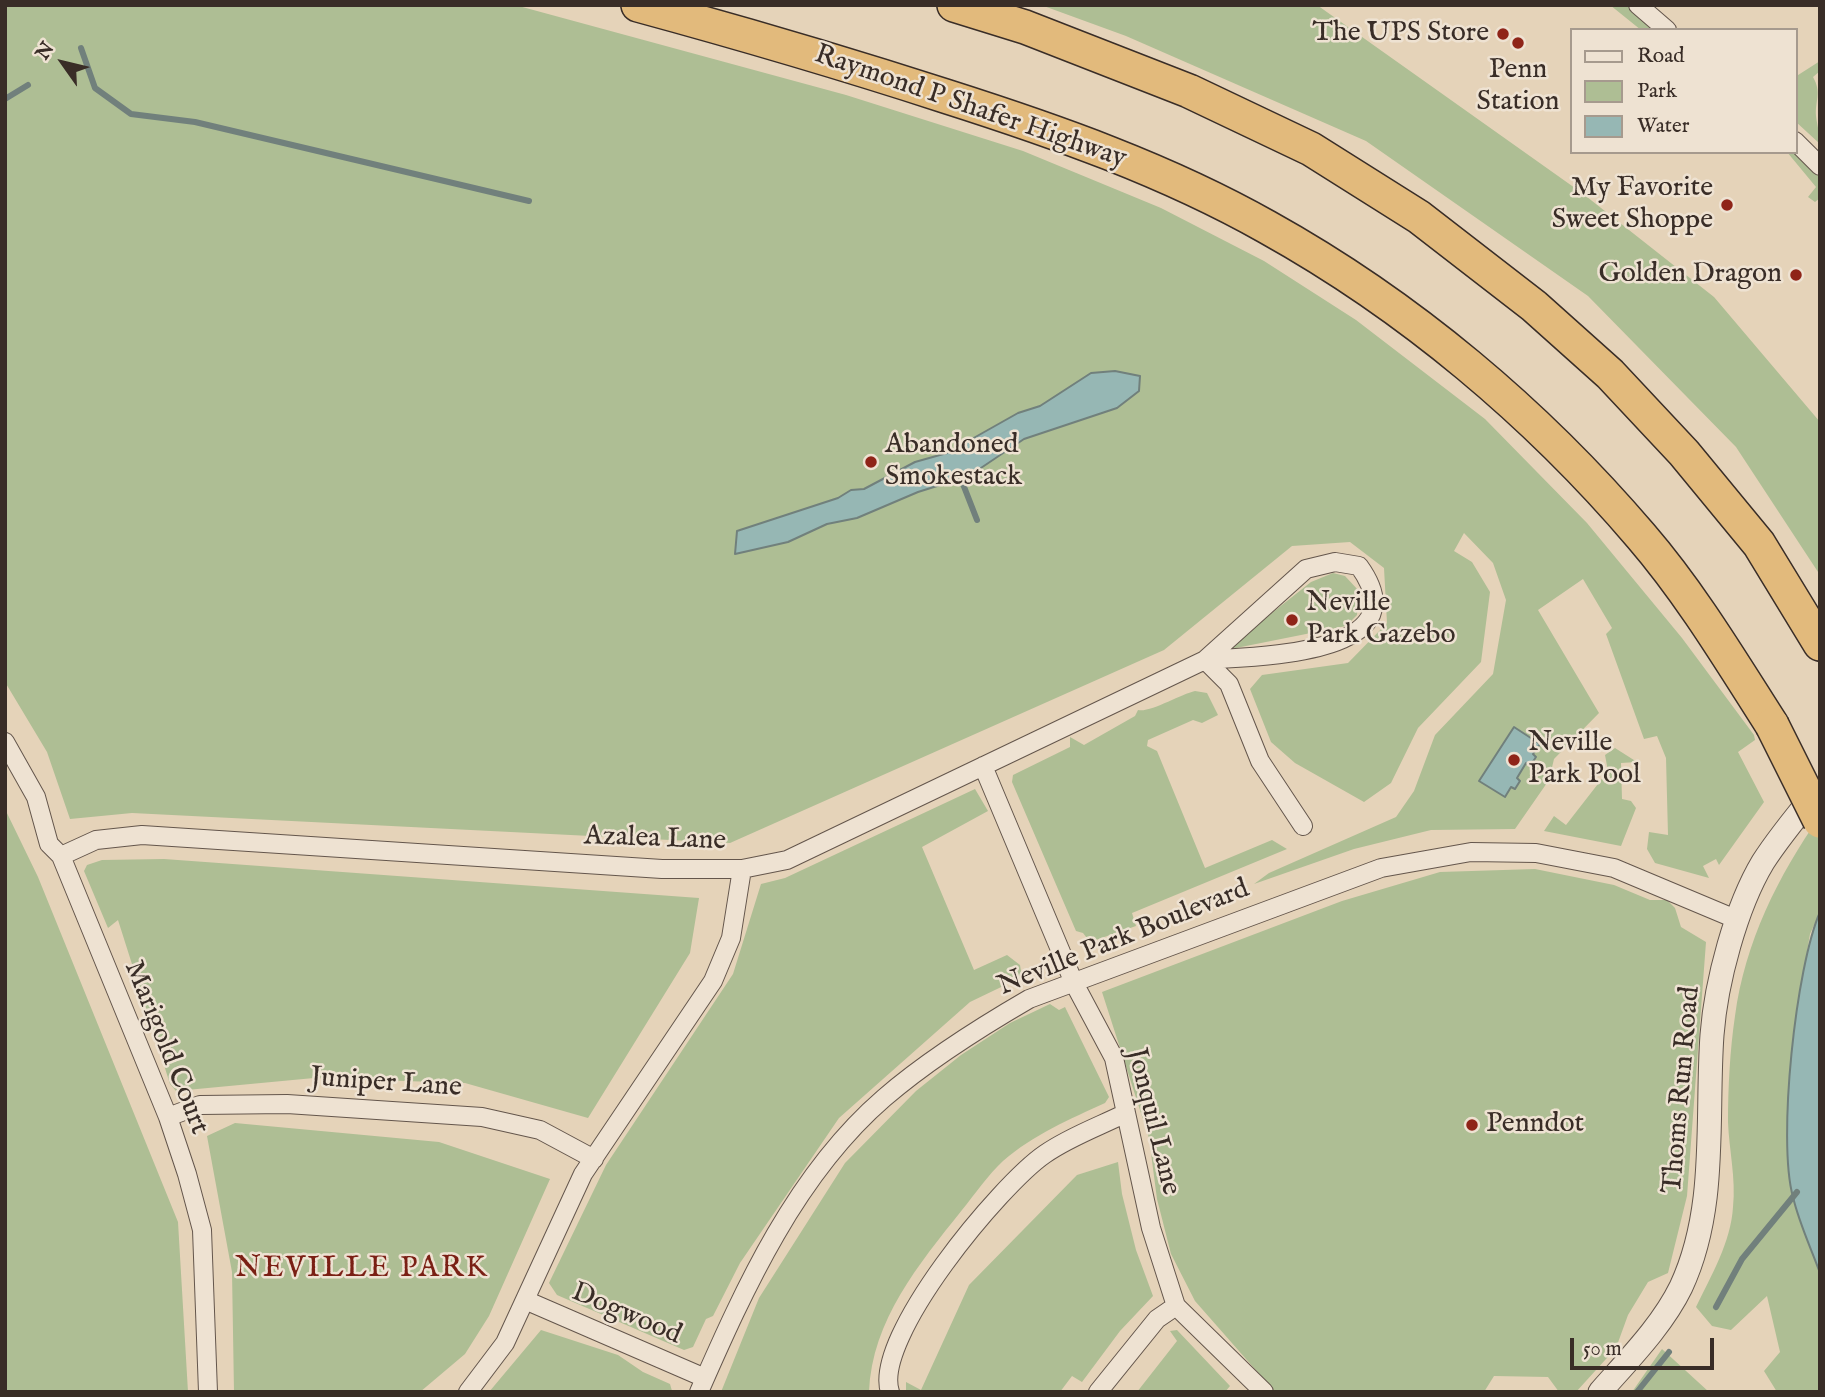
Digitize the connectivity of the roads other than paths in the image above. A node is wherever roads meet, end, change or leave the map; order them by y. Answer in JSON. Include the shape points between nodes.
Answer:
{"nodes":[{"id":1,"x":638,"y":5,"type":"edge"},
{"id":2,"x":954,"y":5,"type":"edge"},
{"id":3,"x":1638,"y":5,"type":"edge"},
{"id":4,"x":1665,"y":28,"type":"edge"},
{"id":5,"x":1797,"y":143,"type":"edge"},
{"id":6,"x":1820,"y":166,"type":"edge"},
{"id":7,"x":1820,"y":644,"type":"edge"},
{"id":8,"x":1205,"y":660,"type":"junction"},
{"id":9,"x":5,"y":742,"type":"edge"},
{"id":10,"x":983,"y":766,"type":"junction"},
{"id":11,"x":1820,"y":788,"type":"edge"},
{"id":12,"x":1820,"y":821,"type":"edge"},
{"id":13,"x":1303,"y":826,"type":"dead end"},
{"id":14,"x":61,"y":856,"type":"junction"},
{"id":15,"x":742,"y":869,"type":"junction"},
{"id":16,"x":1738,"y":920,"type":"junction"},
{"id":17,"x":1074,"y":983,"type":"junction"},
{"id":18,"x":1126,"y":1113,"type":"junction"},
{"id":19,"x":168,"y":1117,"type":"junction"},
{"id":20,"x":594,"y":1159,"type":"junction"},
{"id":21,"x":525,"y":1300,"type":"junction"},
{"id":22,"x":1176,"y":1306,"type":"junction"},
{"id":23,"x":702,"y":1385,"type":"edge"},
{"id":24,"x":208,"y":1392,"type":"edge"},
{"id":25,"x":468,"y":1392,"type":"edge"},
{"id":26,"x":890,"y":1392,"type":"edge"},
{"id":27,"x":1098,"y":1392,"type":"edge"},
{"id":28,"x":1264,"y":1392,"type":"edge"},
{"id":29,"x":1600,"y":1392,"type":"edge"}],
"edges":[{"from":1,"to":12,"type":"highway","name":"Raymond P Shafer Highway","bridge":true,"via":[[813,54],[1048,129],[1184,185],[1267,226],[1345,275],[1492,384],[1643,538],[1709,626],[1772,725]]},
{"from":2,"to":7,"type":"highway","via":[[1025,27],[1189,91],[1311,149],[1419,217],[1534,306],[1610,374],[1684,453],[1759,544]]},
{"from":3,"to":4,"type":"street"},
{"from":5,"to":6,"type":"street"},
{"from":8,"to":8,"type":"street","name":"Azalea Lane","via":[[1287,654],[1347,640],[1364,625],[1374,606],[1372,584],[1359,566],[1335,562],[1306,569]]},
{"from":8,"to":10,"type":"street","name":"Azalea Lane"},
{"from":8,"to":13,"type":"street","via":[[1229,684],[1260,761]]},
{"from":9,"to":14,"type":"street","name":"Marigold Court","via":[[36,797],[49,844]]},
{"from":10,"to":15,"type":"street","name":"Azalea Lane","via":[[787,860]]},
{"from":10,"to":17,"type":"street","name":"Jonquil Lane"},
{"from":11,"to":16,"type":"street","name":"Thoms Run Road","via":[[1762,865]]},
{"from":14,"to":15,"type":"street","name":"Azalea Lane","via":[[96,840],[142,835],[648,868]]},
{"from":14,"to":19,"type":"street","name":"Marigold Court"},
{"from":15,"to":20,"type":"street","via":[[731,938],[713,981]]},
{"from":16,"to":17,"type":"street","name":"Neville Park Boulevard","via":[[1614,868],[1536,853],[1471,852],[1381,868]]},
{"from":16,"to":29,"type":"street","name":"Thoms Run Road","via":[[1723,969],[1712,1033],[1709,1161],[1693,1256],[1664,1315]]},
{"from":17,"to":18,"type":"street","name":"Jonquil Lane","via":[[1114,1058]]},
{"from":17,"to":23,"type":"street","name":"Neville Park Boulevard","via":[[1029,999],[976,1030],[884,1098],[821,1167],[748,1281]]},
{"from":18,"to":22,"type":"street","name":"Jonquil Lane","via":[[1151,1228]]},
{"from":18,"to":26,"type":"street","via":[[1045,1154],[1000,1193],[943,1266],[904,1328],[886,1381]]},
{"from":19,"to":20,"type":"street","name":"Juniper Lane","via":[[200,1105],[287,1104],[482,1117],[540,1130]]},
{"from":19,"to":24,"type":"street","name":"Marigold Court","via":[[202,1230]]},
{"from":20,"to":21,"type":"street"},
{"from":21,"to":23,"type":"street","name":"Dogwood"},
{"from":21,"to":25,"type":"street","via":[[495,1359]]},
{"from":22,"to":27,"type":"street","via":[[1157,1320]]},
{"from":22,"to":28,"type":"street","name":"Jonquil Lane"}]}
